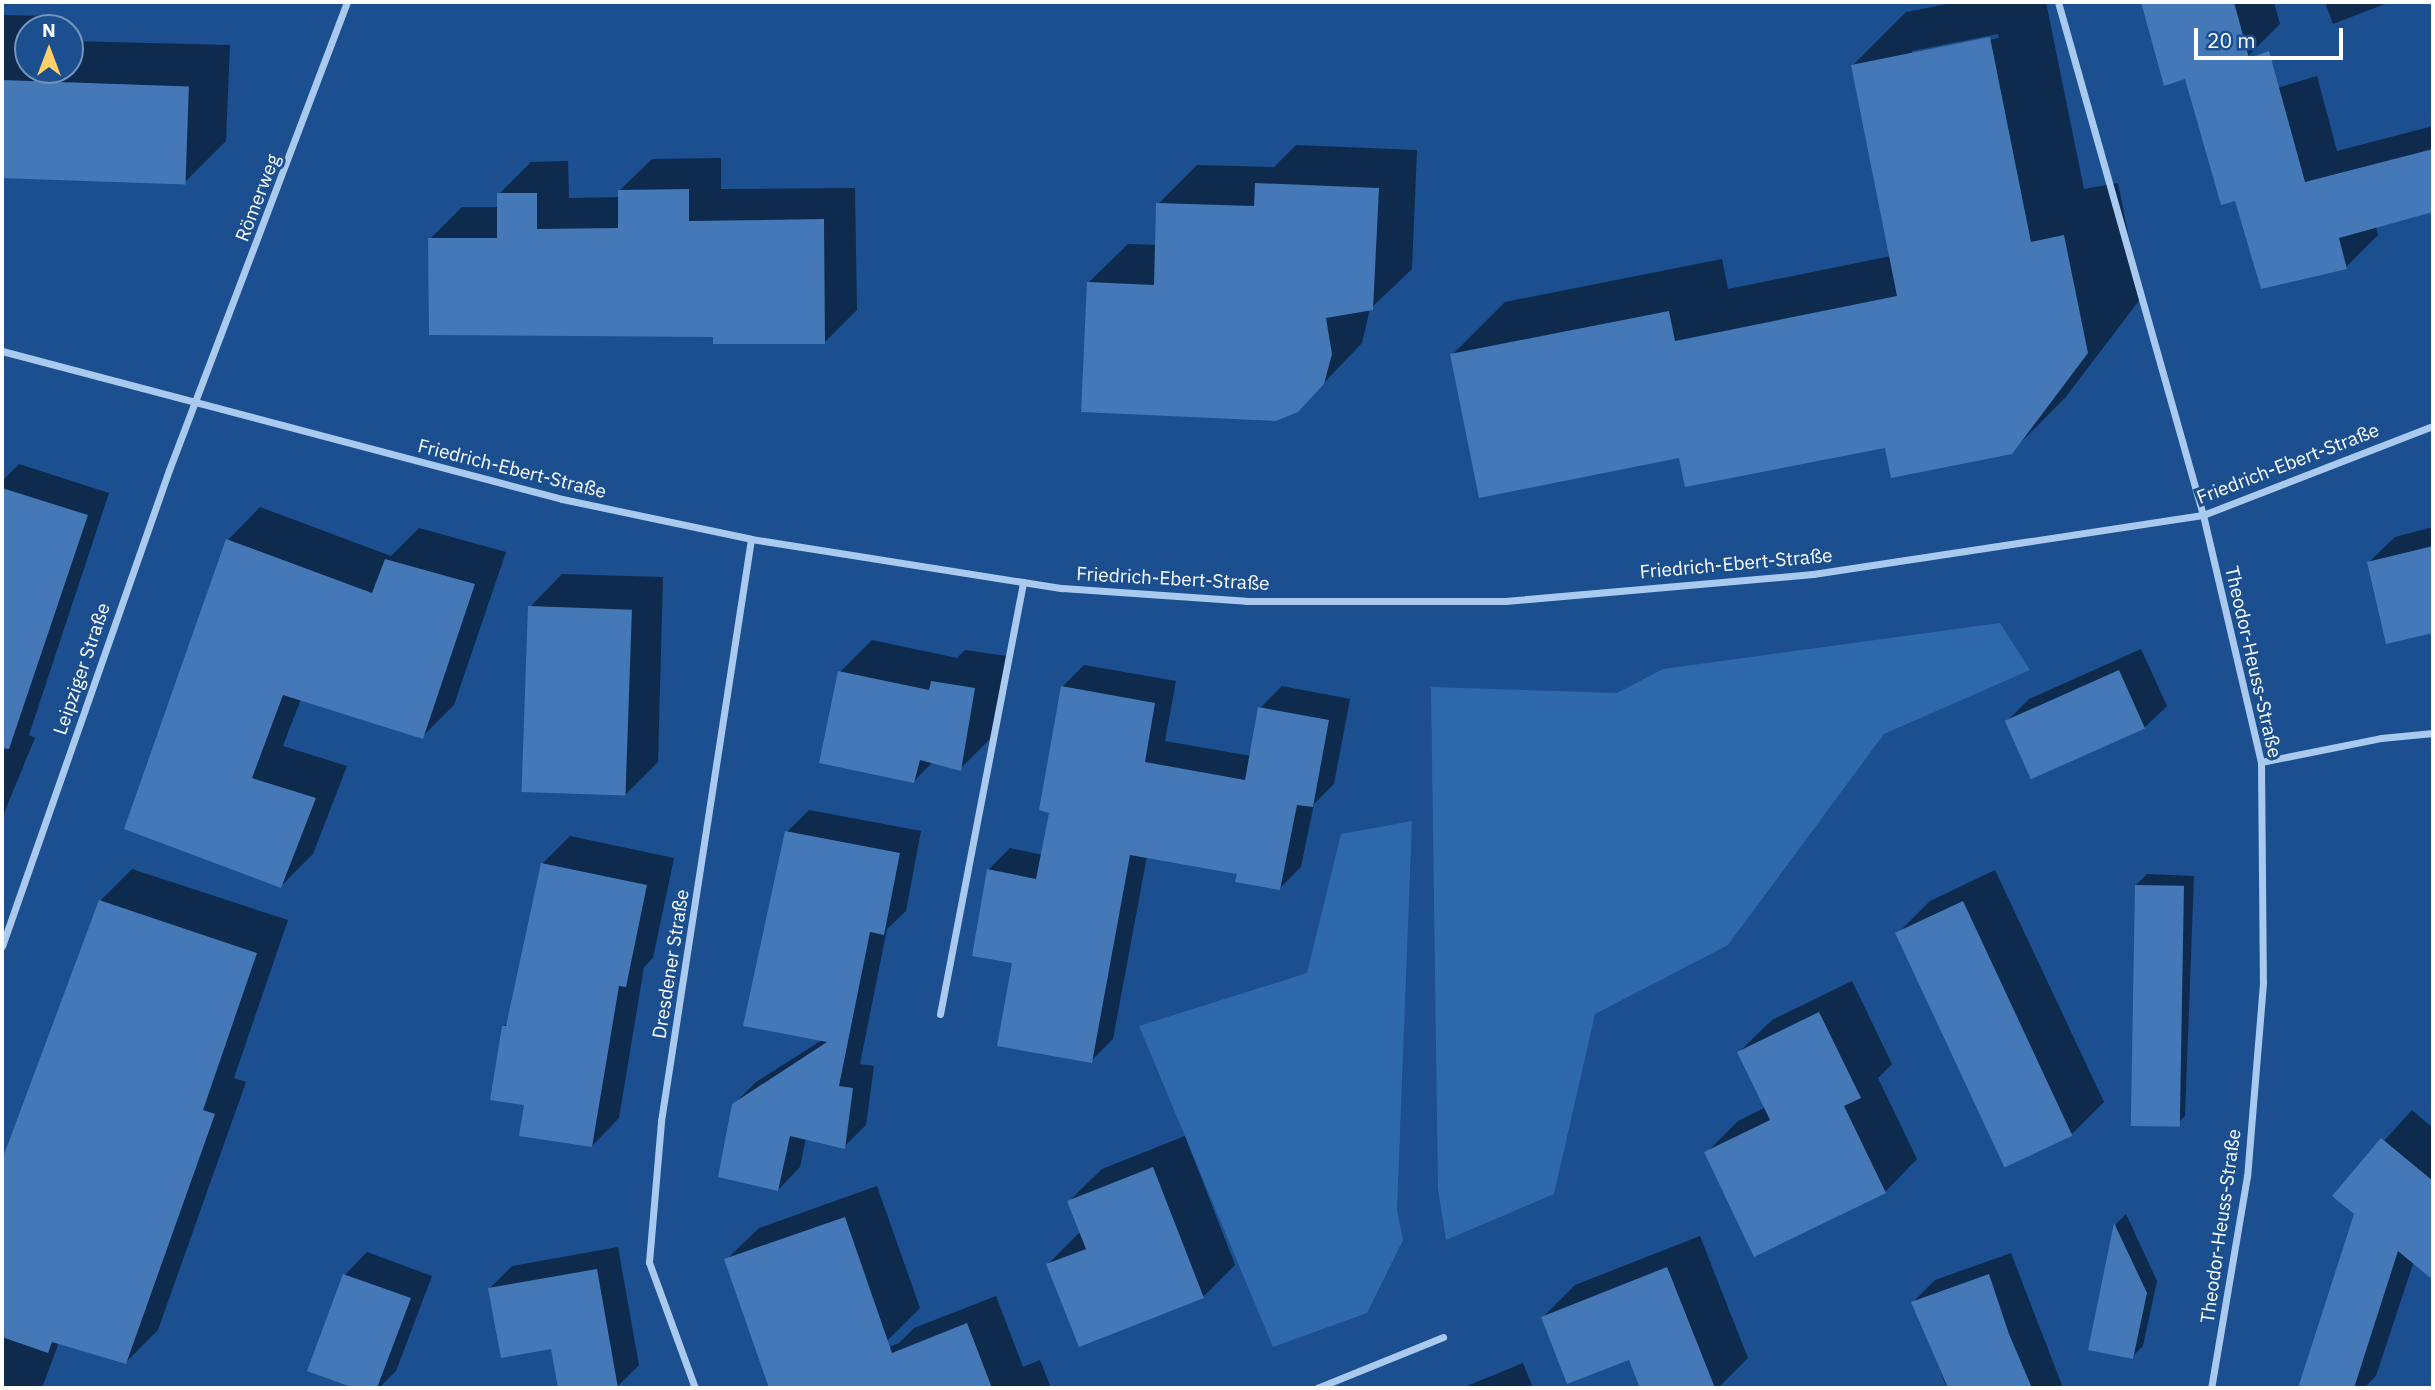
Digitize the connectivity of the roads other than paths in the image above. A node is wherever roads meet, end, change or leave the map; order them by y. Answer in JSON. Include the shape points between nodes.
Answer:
{"nodes":[{"id":1,"x":347,"y":2,"type":"edge"},
{"id":2,"x":2059,"y":2,"type":"edge"},
{"id":3,"x":2,"y":351,"type":"edge"},
{"id":4,"x":195,"y":404,"type":"junction"},
{"id":5,"x":2433,"y":426,"type":"edge"},
{"id":6,"x":2203,"y":515,"type":"junction"},
{"id":7,"x":751,"y":538,"type":"junction"},
{"id":8,"x":1023,"y":582,"type":"junction"},
{"id":9,"x":2433,"y":733,"type":"edge"},
{"id":10,"x":2261,"y":762,"type":"junction"},
{"id":11,"x":2,"y":946,"type":"edge"},
{"id":12,"x":940,"y":1014,"type":"dead end"},
{"id":13,"x":1443,"y":1338,"type":"dead end"},
{"id":14,"x":695,"y":1388,"type":"edge"},
{"id":15,"x":1317,"y":1388,"type":"edge"},
{"id":16,"x":2211,"y":1388,"type":"edge"}],
"edges":[{"from":1,"to":4,"type":"street","name":"Römerweg"},
{"from":2,"to":6,"type":"street","name":"Theodor-Heuss-Straße"},
{"from":3,"to":4,"type":"street","name":"Friedrich-Ebert-Straße"},
{"from":4,"to":7,"type":"street","name":"Friedrich-Ebert-Straße","via":[[562,499]]},
{"from":4,"to":11,"type":"street","name":"Leipziger Straße"},
{"from":5,"to":6,"type":"street","name":"Friedrich-Ebert-Straße"},
{"from":6,"to":8,"type":"street","name":"Friedrich-Ebert-Straße","via":[[1813,574],[1505,601],[1246,601]]},
{"from":6,"to":10,"type":"street","name":"Theodor-Heuss-Straße"},
{"from":7,"to":8,"type":"street","name":"Friedrich-Ebert-Straße"},
{"from":7,"to":14,"type":"street","name":"Dresdener Straße","via":[[661,1121],[649,1262]]},
{"from":8,"to":12,"type":"street"},
{"from":9,"to":10,"type":"street","via":[[2381,738]]},
{"from":10,"to":16,"type":"street","name":"Theodor-Heuss-Straße","via":[[2262,996],[2247,1176]]},
{"from":13,"to":15,"type":"street"}]}
